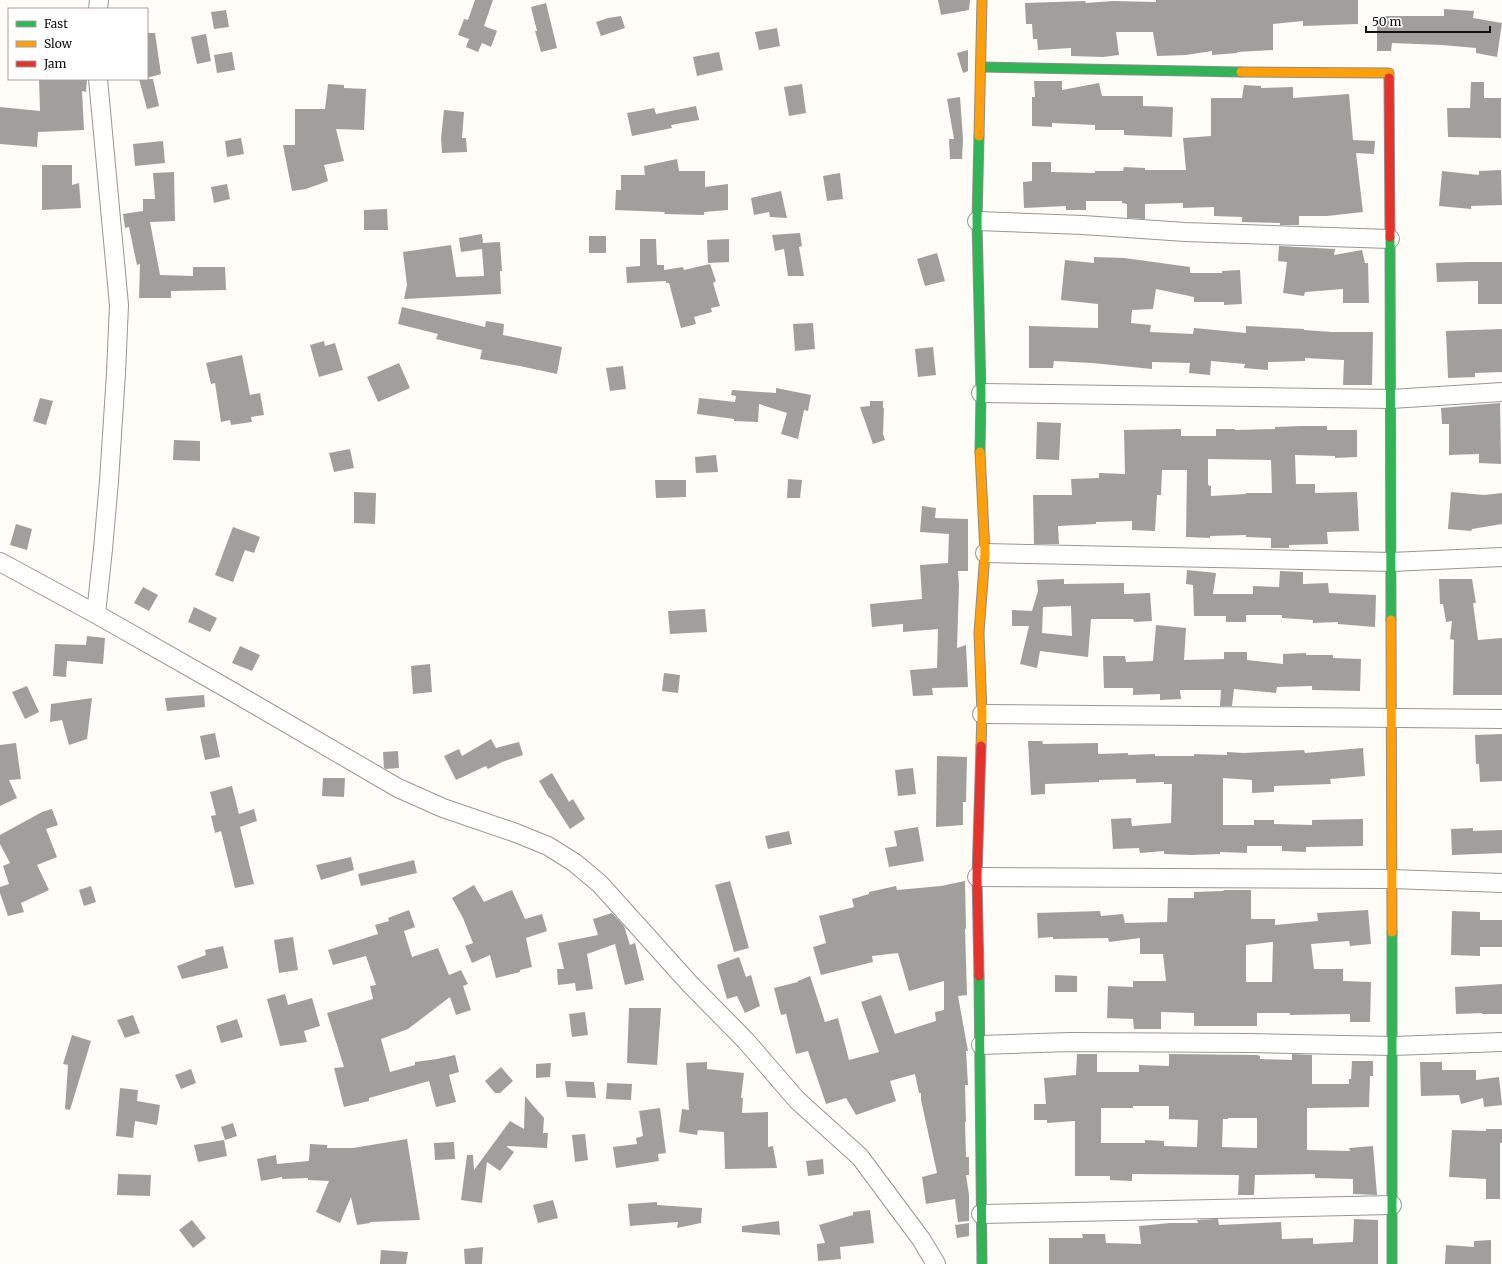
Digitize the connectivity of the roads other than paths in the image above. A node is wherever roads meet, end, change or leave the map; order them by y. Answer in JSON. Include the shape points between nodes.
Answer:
{"nodes":[{"id":1,"x":982,"y":0,"type":"edge"},
{"id":2,"x":981,"y":67,"type":"junction"},
{"id":3,"x":98,"y":80,"type":"edge"},
{"id":4,"x":977,"y":221,"type":"junction"},
{"id":5,"x":1390,"y":239,"type":"junction"},
{"id":6,"x":1502,"y":392,"type":"edge"},
{"id":7,"x":981,"y":393,"type":"junction"},
{"id":8,"x":1391,"y":398,"type":"junction"},
{"id":9,"x":985,"y":553,"type":"junction"},
{"id":10,"x":1502,"y":557,"type":"edge"},
{"id":11,"x":0,"y":562,"type":"edge"},
{"id":12,"x":1391,"y":562,"type":"junction"},
{"id":13,"x":96,"y":614,"type":"junction"},
{"id":14,"x":982,"y":714,"type":"junction"},
{"id":15,"x":1391,"y":718,"type":"junction"},
{"id":16,"x":1502,"y":719,"type":"edge"},
{"id":17,"x":977,"y":877,"type":"junction"},
{"id":18,"x":1392,"y":879,"type":"junction"},
{"id":19,"x":1502,"y":883,"type":"edge"},
{"id":20,"x":1502,"y":1042,"type":"edge"},
{"id":21,"x":981,"y":1045,"type":"junction"},
{"id":22,"x":1392,"y":1046,"type":"junction"},
{"id":23,"x":1392,"y":1205,"type":"junction"},
{"id":24,"x":981,"y":1214,"type":"junction"},
{"id":25,"x":936,"y":1264,"type":"edge"},
{"id":26,"x":982,"y":1264,"type":"edge"},
{"id":27,"x":1392,"y":1264,"type":"edge"}],
"edges":[{"from":1,"to":2,"type":"street"},
{"from":2,"to":4,"type":"street"},
{"from":2,"to":5,"type":"street","via":[[1389,73]]},
{"from":3,"to":13,"type":"street","via":[[119,305],[109,481]]},
{"from":4,"to":5,"type":"street"},
{"from":4,"to":7,"type":"street"},
{"from":5,"to":8,"type":"street"},
{"from":6,"to":8,"type":"street"},
{"from":7,"to":8,"type":"street"},
{"from":7,"to":9,"type":"street","via":[[980,462]]},
{"from":8,"to":12,"type":"street"},
{"from":9,"to":12,"type":"street"},
{"from":9,"to":14,"type":"street","via":[[979,633]]},
{"from":10,"to":12,"type":"street"},
{"from":11,"to":13,"type":"street"},
{"from":12,"to":15,"type":"street"},
{"from":13,"to":25,"type":"street","via":[[398,788],[443,808],[548,846],[575,863],[600,884],[688,983],[746,1041],[797,1100],[860,1157],[921,1239]]},
{"from":14,"to":15,"type":"street"},
{"from":14,"to":17,"type":"street"},
{"from":15,"to":16,"type":"street"},
{"from":15,"to":18,"type":"street"},
{"from":17,"to":18,"type":"street"},
{"from":17,"to":21,"type":"street"},
{"from":18,"to":19,"type":"street"},
{"from":18,"to":22,"type":"street"},
{"from":20,"to":22,"type":"street"},
{"from":21,"to":22,"type":"street","via":[[1078,1042]]},
{"from":21,"to":24,"type":"street"},
{"from":22,"to":23,"type":"street"},
{"from":23,"to":24,"type":"street"},
{"from":23,"to":27,"type":"street"},
{"from":24,"to":26,"type":"street"}]}
